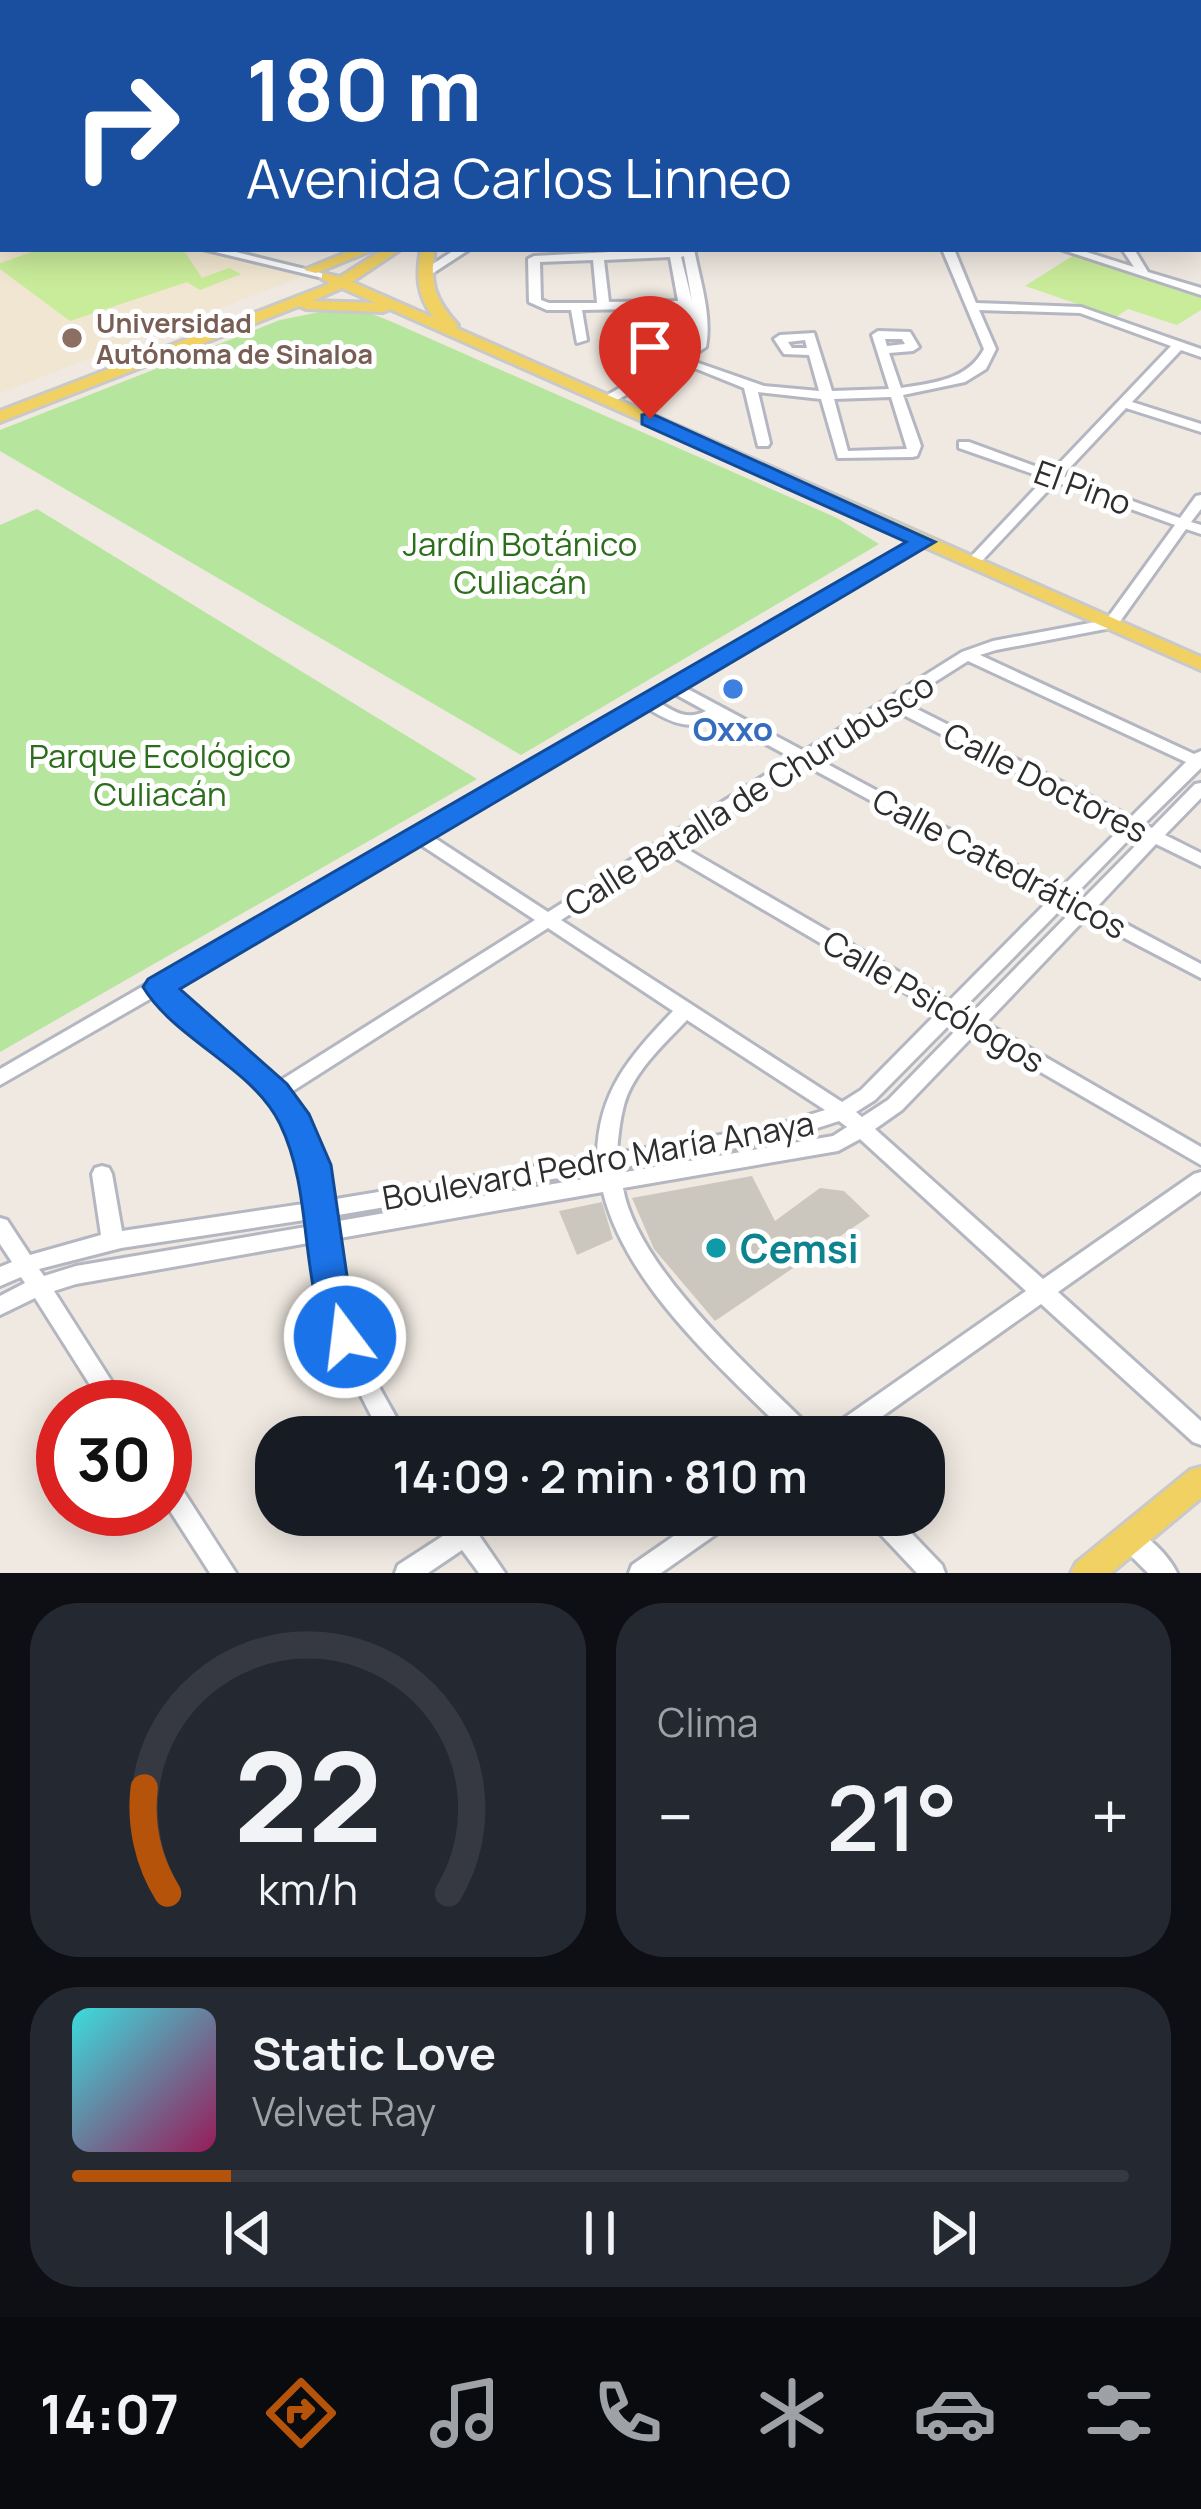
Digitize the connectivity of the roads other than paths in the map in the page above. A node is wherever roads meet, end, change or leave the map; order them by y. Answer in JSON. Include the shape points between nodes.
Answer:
{"nodes":[{"id":1,"x":222,"y":252,"type":"edge"},
{"id":2,"x":365,"y":252,"type":"edge"},
{"id":3,"x":386,"y":252,"type":"edge"},
{"id":4,"x":427,"y":252,"type":"edge"},
{"id":5,"x":459,"y":252,"type":"edge"},
{"id":6,"x":660,"y":252,"type":"edge"},
{"id":7,"x":681,"y":252,"type":"edge"},
{"id":8,"x":681,"y":252,"type":"edge"},
{"id":9,"x":949,"y":252,"type":"edge"},
{"id":10,"x":1076,"y":252,"type":"edge"},
{"id":11,"x":1130,"y":252,"type":"edge"},
{"id":12,"x":598,"y":255,"type":"junction"},
{"id":13,"x":1143,"y":272,"type":"junction"},
{"id":14,"x":423,"y":275,"type":"junction"},
{"id":15,"x":326,"y":276,"type":"junction"},
{"id":16,"x":1201,"y":292,"type":"edge"},
{"id":17,"x":684,"y":304,"type":"junction"},
{"id":18,"x":700,"y":304,"type":"junction"},
{"id":19,"x":603,"y":305,"type":"junction"},
{"id":20,"x":576,"y":306,"type":"junction"},
{"id":21,"x":970,"y":306,"type":"junction"},
{"id":22,"x":282,"y":307,"type":"junction"},
{"id":23,"x":410,"y":313,"type":"junction"},
{"id":24,"x":470,"y":339,"type":"junction"},
{"id":25,"x":581,"y":340,"type":"dead end"},
{"id":26,"x":702,"y":342,"type":"junction"},
{"id":27,"x":880,"y":343,"type":"dead end"},
{"id":28,"x":1179,"y":345,"type":"junction"},
{"id":29,"x":814,"y":352,"type":"dead end"},
{"id":30,"x":1201,"y":353,"type":"edge"},
{"id":31,"x":676,"y":362,"type":"junction"},
{"id":32,"x":716,"y":368,"type":"junction"},
{"id":33,"x":750,"y":385,"type":"junction"},
{"id":34,"x":895,"y":391,"type":"junction"},
{"id":35,"x":825,"y":393,"type":"junction"},
{"id":36,"x":600,"y":397,"type":"junction"},
{"id":37,"x":0,"y":402,"type":"edge"},
{"id":38,"x":1126,"y":404,"type":"junction"},
{"id":39,"x":0,"y":417,"type":"edge"},
{"id":40,"x":1201,"y":428,"type":"edge"},
{"id":41,"x":763,"y":443,"type":"dead end"},
{"id":42,"x":964,"y":445,"type":"dead end"},
{"id":43,"x":1055,"y":476,"type":"junction"},
{"id":44,"x":1201,"y":499,"type":"edge"},
{"id":45,"x":1184,"y":524,"type":"junction"},
{"id":46,"x":1201,"y":530,"type":"edge"},
{"id":47,"x":923,"y":542,"type":"junction"},
{"id":48,"x":972,"y":563,"type":"junction"},
{"id":49,"x":1111,"y":624,"type":"junction"},
{"id":50,"x":967,"y":656,"type":"junction"},
{"id":51,"x":1201,"y":664,"type":"edge"},
{"id":52,"x":673,"y":687,"type":"junction"},
{"id":53,"x":647,"y":702,"type":"junction"},
{"id":54,"x":892,"y":703,"type":"junction"},
{"id":55,"x":718,"y":712,"type":"junction"},
{"id":56,"x":805,"y":758,"type":"junction"},
{"id":57,"x":1199,"y":760,"type":"edge"},
{"id":58,"x":1201,"y":788,"type":"edge"},
{"id":59,"x":1132,"y":825,"type":"junction"},
{"id":60,"x":418,"y":835,"type":"junction"},
{"id":61,"x":1155,"y":837,"type":"junction"},
{"id":62,"x":668,"y":845,"type":"junction"},
{"id":63,"x":1201,"y":860,"type":"edge"},
{"id":64,"x":1062,"y":897,"type":"junction"},
{"id":65,"x":1084,"y":908,"type":"junction"},
{"id":66,"x":550,"y":919,"type":"junction"},
{"id":67,"x":1201,"y":972,"type":"edge"},
{"id":68,"x":159,"y":987,"type":"junction"},
{"id":69,"x":686,"y":1009,"type":"junction"},
{"id":70,"x":950,"y":1011,"type":"junction"},
{"id":71,"x":974,"y":1024,"type":"junction"},
{"id":72,"x":0,"y":1078,"type":"edge"},
{"id":73,"x":275,"y":1093,"type":"junction"},
{"id":74,"x":844,"y":1113,"type":"junction"},
{"id":75,"x":864,"y":1130,"type":"junction"},
{"id":76,"x":1201,"y":1157,"type":"edge"},
{"id":77,"x":609,"y":1172,"type":"junction"},
{"id":78,"x":102,"y":1174,"type":"dead end"},
{"id":79,"x":1201,"y":1180,"type":"edge"},
{"id":80,"x":321,"y":1209,"type":"junction"},
{"id":81,"x":0,"y":1226,"type":"edge"},
{"id":82,"x":324,"y":1233,"type":"junction"},
{"id":83,"x":113,"y":1243,"type":"junction"},
{"id":84,"x":25,"y":1264,"type":"junction"},
{"id":85,"x":0,"y":1277,"type":"edge"},
{"id":86,"x":39,"y":1286,"type":"junction"},
{"id":87,"x":1042,"y":1292,"type":"junction"},
{"id":88,"x":0,"y":1306,"type":"edge"},
{"id":89,"x":100,"y":1380,"type":"edge"},
{"id":90,"x":383,"y":1416,"type":"edge"},
{"id":91,"x":786,"y":1416,"type":"edge"},
{"id":92,"x":865,"y":1416,"type":"edge"},
{"id":93,"x":1201,"y":1435,"type":"edge"},
{"id":94,"x":1201,"y":1480,"type":"edge"},
{"id":95,"x":192,"y":1524,"type":"edge"},
{"id":96,"x":446,"y":1536,"type":"edge"},
{"id":97,"x":466,"y":1536,"type":"edge"},
{"id":98,"x":694,"y":1536,"type":"edge"},
{"id":99,"x":898,"y":1536,"type":"edge"},
{"id":100,"x":1130,"y":1538,"type":"junction"},
{"id":101,"x":224,"y":1573,"type":"edge"},
{"id":102,"x":407,"y":1573,"type":"edge"},
{"id":103,"x":494,"y":1573,"type":"edge"},
{"id":104,"x":641,"y":1573,"type":"edge"},
{"id":105,"x":933,"y":1573,"type":"edge"},
{"id":106,"x":1087,"y":1573,"type":"edge"},
{"id":107,"x":1165,"y":1573,"type":"edge"}],
"edges":[{"from":1,"to":15,"type":"street"},
{"from":2,"to":15,"type":"main road"},
{"from":3,"to":15,"type":"main road"},
{"from":4,"to":14,"type":"main road"},
{"from":5,"to":14,"type":"street"},
{"from":6,"to":12,"type":"street"},
{"from":7,"to":17,"type":"street"},
{"from":8,"to":18,"type":"street"},
{"from":9,"to":21,"type":"street"},
{"from":10,"to":13,"type":"street"},
{"from":11,"to":13,"type":"street"},
{"from":12,"to":19,"type":"street"},
{"from":12,"to":20,"type":"street","via":[[531,260],[537,304]]},
{"from":13,"to":16,"type":"street"},
{"from":14,"to":24,"type":"main road","via":[[431,306]]},
{"from":15,"to":22,"type":"main road"},
{"from":15,"to":23,"type":"main road"},
{"from":15,"to":37,"type":"main road"},
{"from":17,"to":18,"type":"street"},
{"from":17,"to":19,"type":"street"},
{"from":17,"to":36,"type":"street","via":[[691,335],[684,344]]},
{"from":18,"to":26,"type":"street"},
{"from":19,"to":20,"type":"street"},
{"from":20,"to":25,"type":"street"},
{"from":21,"to":28,"type":"street","via":[[1081,310]]},
{"from":21,"to":34,"type":"street","via":[[990,349],[984,365],[948,386]]},
{"from":22,"to":23,"type":"main road","via":[[338,303]]},
{"from":22,"to":39,"type":"main road"},
{"from":23,"to":24,"type":"main road"},
{"from":24,"to":36,"type":"main road"},
{"from":26,"to":31,"type":"street"},
{"from":26,"to":32,"type":"street"},
{"from":27,"to":34,"type":"street"},
{"from":28,"to":30,"type":"street"},
{"from":28,"to":38,"type":"street"},
{"from":29,"to":35,"type":"street"},
{"from":31,"to":32,"type":"street"},
{"from":31,"to":36,"type":"street"},
{"from":32,"to":33,"type":"street"},
{"from":33,"to":35,"type":"street"},
{"from":33,"to":41,"type":"street"},
{"from":34,"to":35,"type":"street"},
{"from":34,"to":35,"type":"street","via":[[914,452],[843,455]]},
{"from":36,"to":47,"type":"main road"},
{"from":38,"to":40,"type":"street"},
{"from":38,"to":43,"type":"street"},
{"from":42,"to":43,"type":"street","name":"El Pino"},
{"from":43,"to":45,"type":"street","name":"El Pino"},
{"from":43,"to":48,"type":"street"},
{"from":44,"to":45,"type":"street"},
{"from":45,"to":46,"type":"street","name":"El Pino"},
{"from":45,"to":49,"type":"street"},
{"from":47,"to":48,"type":"main road"},
{"from":47,"to":52,"type":"street"},
{"from":48,"to":49,"type":"main road"},
{"from":49,"to":50,"type":"street","name":"Calle Batalla de Churubusco"},
{"from":49,"to":51,"type":"main road"},
{"from":50,"to":54,"type":"street","name":"Calle Batalla de Churubusco"},
{"from":50,"to":57,"type":"street"},
{"from":52,"to":53,"type":"street"},
{"from":52,"to":55,"type":"street","name":"Calle Catedráticos"},
{"from":53,"to":55,"type":"street","via":[[687,724]]},
{"from":53,"to":60,"type":"street"},
{"from":54,"to":56,"type":"street","name":"Calle Batalla de Churubusco"},
{"from":54,"to":59,"type":"street","name":"Calle Doctores"},
{"from":55,"to":56,"type":"street","name":"Calle Catedráticos"},
{"from":56,"to":62,"type":"street","name":"Calle Batalla de Churubusco"},
{"from":56,"to":64,"type":"street","name":"Calle Catedráticos"},
{"from":57,"to":59,"type":"street","name":"Boulevard Pedro María Anaya"},
{"from":58,"to":61,"type":"street","name":"Boulevard Pedro María Anaya"},
{"from":59,"to":61,"type":"street","name":"Calle Doctores"},
{"from":59,"to":64,"type":"street","name":"Boulevard Pedro María Anaya"},
{"from":60,"to":66,"type":"street"},
{"from":60,"to":68,"type":"street"},
{"from":61,"to":63,"type":"street","name":"Calle Doctores"},
{"from":61,"to":65,"type":"street","name":"Boulevard Pedro María Anaya"},
{"from":62,"to":66,"type":"street","name":"Calle Batalla de Churubusco"},
{"from":62,"to":70,"type":"street","name":"Calle Psicólogos"},
{"from":64,"to":65,"type":"street","name":"Calle Catedráticos"},
{"from":64,"to":70,"type":"street","name":"Boulevard Pedro María Anaya"},
{"from":65,"to":67,"type":"street","name":"Calle Catedráticos"},
{"from":65,"to":71,"type":"street","name":"Boulevard Pedro María Anaya"},
{"from":66,"to":69,"type":"street"},
{"from":66,"to":73,"type":"street","name":"Calle Batalla de Churubusco"},
{"from":68,"to":72,"type":"street"},
{"from":68,"to":73,"type":"street"},
{"from":69,"to":74,"type":"street"},
{"from":69,"to":77,"type":"street","via":[[616,1099]]},
{"from":70,"to":71,"type":"street","name":"Calle Psicólogos"},
{"from":70,"to":74,"type":"street","name":"Boulevard Pedro María Anaya"},
{"from":71,"to":75,"type":"street","name":"Boulevard Pedro María Anaya"},
{"from":71,"to":76,"type":"street","name":"Calle Psicólogos"},
{"from":73,"to":80,"type":"street","via":[[304,1138]]},
{"from":74,"to":75,"type":"street"},
{"from":74,"to":77,"type":"street","name":"Boulevard Pedro María Anaya"},
{"from":75,"to":77,"type":"street","name":"Boulevard Pedro María Anaya","via":[[805,1152]]},
{"from":75,"to":87,"type":"street"},
{"from":77,"to":80,"type":"street","name":"Boulevard Pedro María Anaya"},
{"from":77,"to":82,"type":"street","name":"Boulevard Pedro María Anaya"},
{"from":77,"to":91,"type":"street","via":[[640,1257]]},
{"from":78,"to":83,"type":"street"},
{"from":79,"to":87,"type":"street"},
{"from":80,"to":82,"type":"street"},
{"from":80,"to":83,"type":"street","name":"Boulevard Pedro María Anaya"},
{"from":81,"to":84,"type":"street"},
{"from":82,"to":86,"type":"street","name":"Boulevard Pedro María Anaya"},
{"from":82,"to":90,"type":"street","via":[[345,1337]]},
{"from":83,"to":84,"type":"street","name":"Boulevard Pedro María Anaya"},
{"from":84,"to":85,"type":"street","name":"Boulevard Pedro María Anaya"},
{"from":84,"to":86,"type":"street"},
{"from":86,"to":88,"type":"street","name":"Boulevard Pedro María Anaya"},
{"from":86,"to":89,"type":"street"},
{"from":87,"to":92,"type":"street"},
{"from":87,"to":93,"type":"street"},
{"from":94,"to":100,"type":"main road"},
{"from":95,"to":101,"type":"street"},
{"from":96,"to":102,"type":"street"},
{"from":97,"to":103,"type":"street"},
{"from":98,"to":104,"type":"street"},
{"from":99,"to":105,"type":"street"},
{"from":100,"to":106,"type":"main road"},
{"from":100,"to":107,"type":"street"}]}
